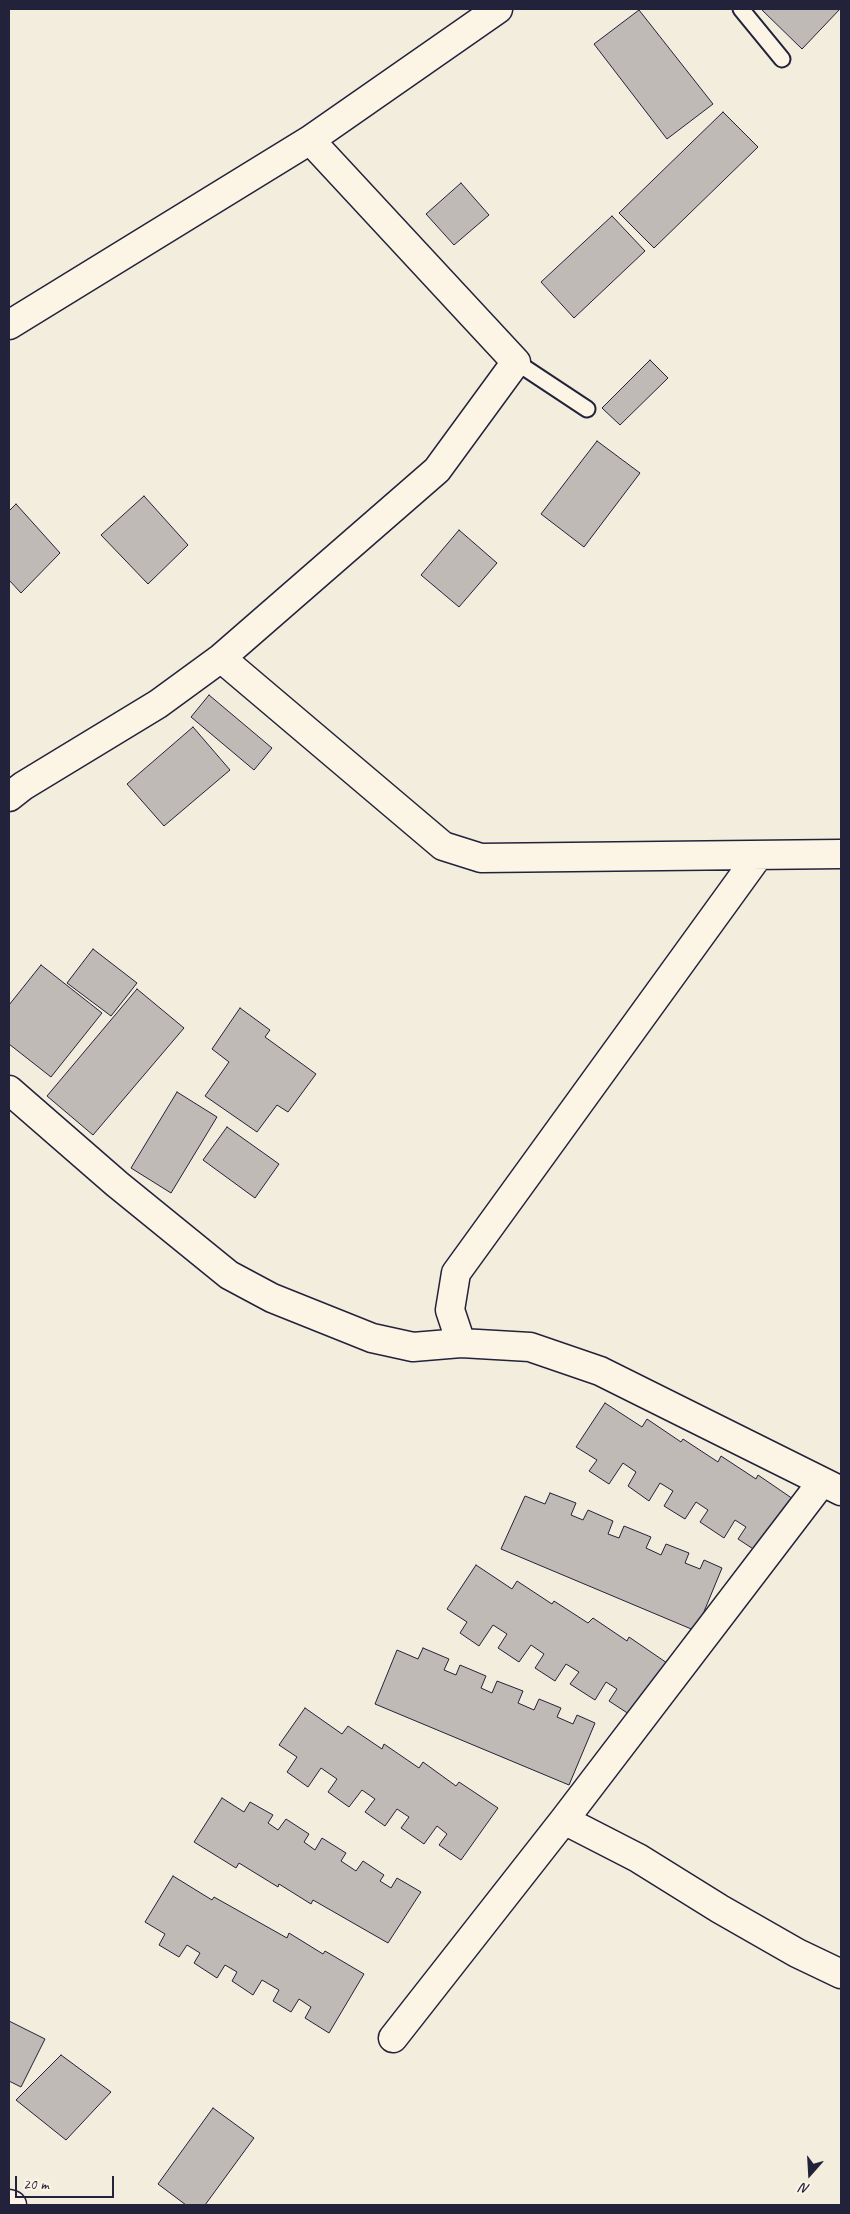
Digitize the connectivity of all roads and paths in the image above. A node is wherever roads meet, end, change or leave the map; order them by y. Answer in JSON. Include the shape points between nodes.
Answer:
{"nodes":[{"id":1,"x":498,"y":9,"type":"edge"},
{"id":2,"x":741,"y":9,"type":"edge"},
{"id":3,"x":782,"y":59,"type":"dead end"},
{"id":4,"x":310,"y":140,"type":"junction"},
{"id":5,"x":9,"y":325,"type":"edge"},
{"id":6,"x":516,"y":362,"type":"junction"},
{"id":7,"x":587,"y":409,"type":"dead end"},
{"id":8,"x":221,"y":658,"type":"junction"},
{"id":9,"x":9,"y":797,"type":"edge"},
{"id":10,"x":841,"y":854,"type":"edge"},
{"id":11,"x":758,"y":856,"type":"junction"},
{"id":12,"x":9,"y":1090,"type":"edge"},
{"id":13,"x":461,"y":1343,"type":"junction"},
{"id":14,"x":831,"y":1486,"type":"edge"},
{"id":15,"x":564,"y":1820,"type":"junction"},
{"id":16,"x":841,"y":1974,"type":"edge"},
{"id":17,"x":393,"y":2038,"type":"dead end"}],
"edges":[{"from":1,"to":4,"type":"street"},
{"from":2,"to":3,"type":"lane"},
{"from":4,"to":5,"type":"street"},
{"from":4,"to":6,"type":"street"},
{"from":6,"to":7,"type":"lane"},
{"from":6,"to":8,"type":"street","via":[[436,470]]},
{"from":8,"to":9,"type":"street","via":[[158,704]]},
{"from":8,"to":11,"type":"street","via":[[444,846],[481,858]]},
{"from":10,"to":11,"type":"street"},
{"from":11,"to":13,"type":"street","via":[[456,1273],[450,1310]]},
{"from":12,"to":13,"type":"street","via":[[229,1275],[272,1298],[372,1338],[413,1347]]},
{"from":13,"to":14,"type":"street","via":[[530,1347],[600,1371]]},
{"from":14,"to":15,"type":"street"},
{"from":15,"to":16,"type":"street","via":[[638,1858],[720,1910]]},
{"from":15,"to":17,"type":"street"}]}
